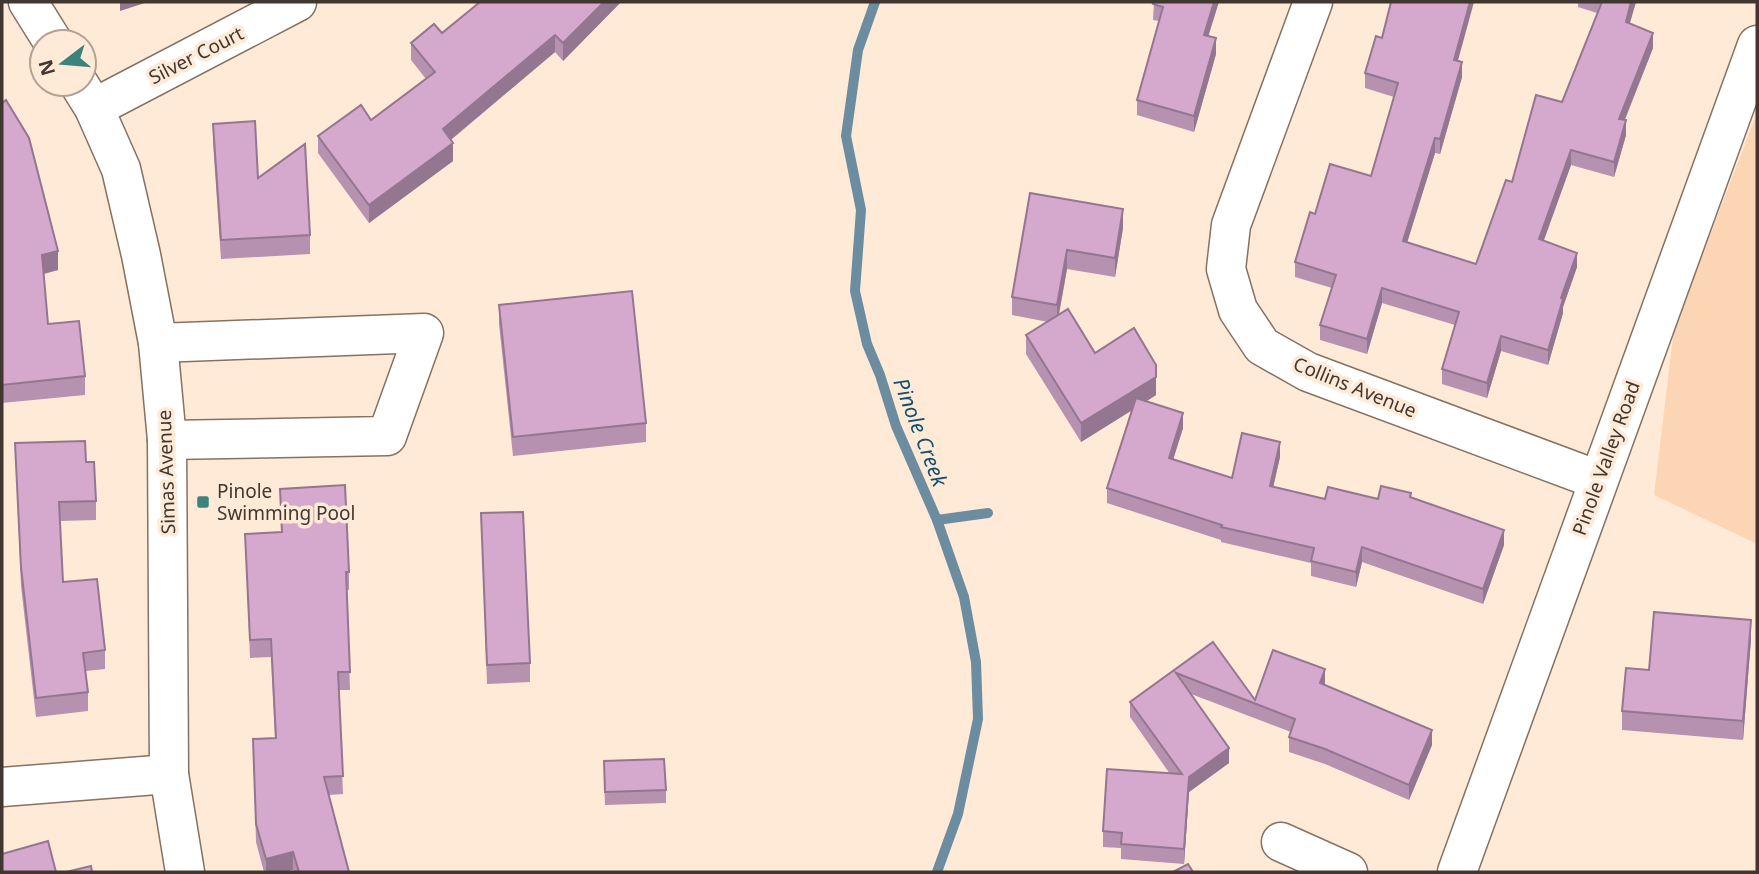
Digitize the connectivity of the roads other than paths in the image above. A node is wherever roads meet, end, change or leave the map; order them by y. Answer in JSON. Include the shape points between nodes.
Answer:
{"nodes":[{"id":1,"x":28,"y":2,"type":"edge"},
{"id":2,"x":297,"y":2,"type":"edge"},
{"id":3,"x":1313,"y":2,"type":"edge"},
{"id":4,"x":44,"y":28,"type":"edge"},
{"id":5,"x":1757,"y":45,"type":"edge"},
{"id":6,"x":98,"y":91,"type":"edge"},
{"id":7,"x":88,"y":98,"type":"edge"},
{"id":8,"x":158,"y":343,"type":"junction"},
{"id":9,"x":167,"y":440,"type":"junction"},
{"id":10,"x":1598,"y":480,"type":"junction"},
{"id":11,"x":169,"y":774,"type":"junction"},
{"id":12,"x":2,"y":787,"type":"edge"},
{"id":13,"x":1281,"y":842,"type":"dead end"},
{"id":14,"x":185,"y":872,"type":"edge"},
{"id":15,"x":1348,"y":872,"type":"edge"},
{"id":16,"x":1457,"y":872,"type":"edge"}],
"edges":[{"from":1,"to":4,"type":"street"},
{"from":2,"to":6,"type":"street","name":"Silver Court"},
{"from":3,"to":10,"type":"street","name":"Collins Avenue","via":[[1230,225],[1226,269],[1238,310],[1262,346],[1308,372]]},
{"from":5,"to":10,"type":"street","name":"Pinole Valley Road"},
{"from":7,"to":8,"type":"street","name":"Simas Avenue","via":[[121,169]]},
{"from":8,"to":9,"type":"street","name":"Simas Avenue"},
{"from":8,"to":9,"type":"street","via":[[424,333],[387,436]]},
{"from":9,"to":11,"type":"street","name":"Simas Avenue"},
{"from":10,"to":16,"type":"street","name":"Pinole Valley Road"},
{"from":11,"to":12,"type":"street"},
{"from":11,"to":14,"type":"street","name":"Simas Avenue"},
{"from":13,"to":15,"type":"street"}]}
